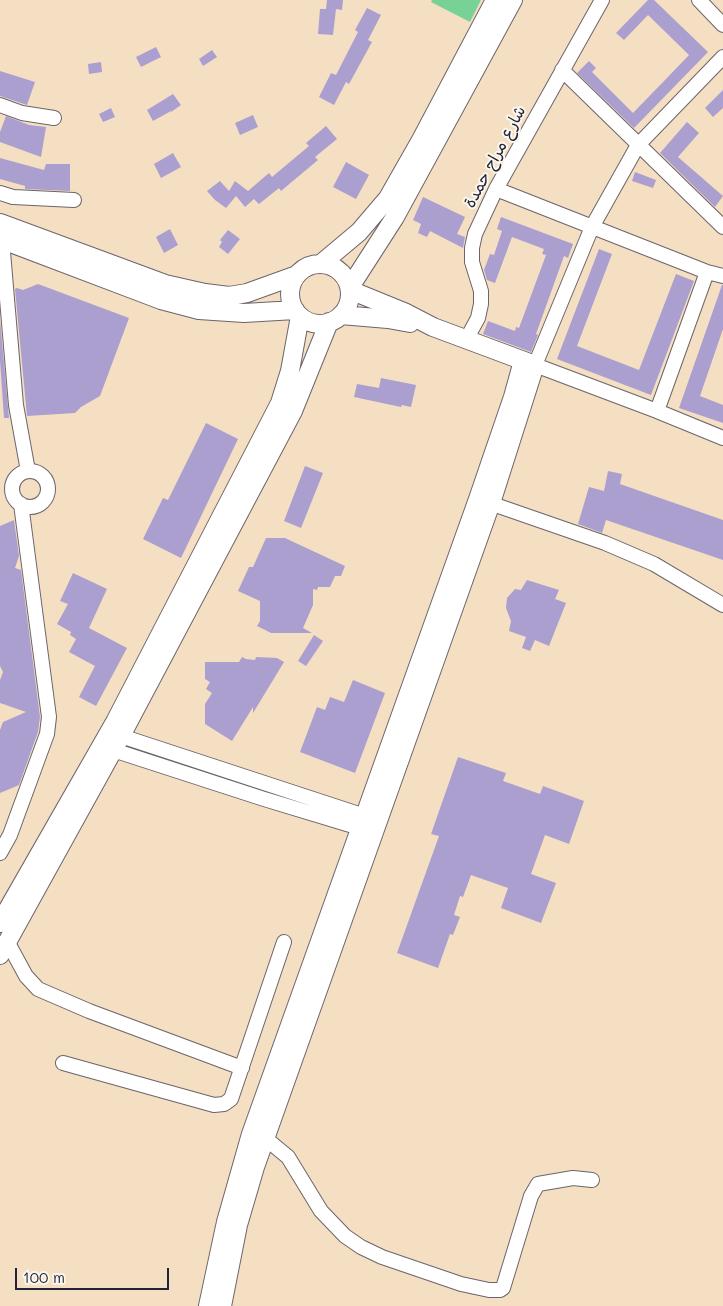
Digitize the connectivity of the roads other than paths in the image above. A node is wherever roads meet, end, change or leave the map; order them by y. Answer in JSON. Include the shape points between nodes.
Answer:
{"nodes":[{"id":1,"x":494,"y":0,"type":"edge"},
{"id":2,"x":513,"y":0,"type":"edge"},
{"id":3,"x":602,"y":0,"type":"edge"},
{"id":4,"x":699,"y":0,"type":"edge"},
{"id":5,"x":723,"y":25,"type":"edge"},
{"id":6,"x":723,"y":57,"type":"edge"},
{"id":7,"x":562,"y":70,"type":"junction"},
{"id":8,"x":0,"y":104,"type":"edge"},
{"id":9,"x":54,"y":118,"type":"dead end"},
{"id":10,"x":638,"y":145,"type":"junction"},
{"id":11,"x":496,"y":189,"type":"junction"},
{"id":12,"x":0,"y":193,"type":"edge"},
{"id":13,"x":74,"y":200,"type":"dead end"},
{"id":14,"x":722,"y":225,"type":"edge"},
{"id":15,"x":592,"y":227,"type":"junction"},
{"id":16,"x":1,"y":234,"type":"edge"},
{"id":17,"x":322,"y":263,"type":"junction"},
{"id":18,"x":707,"y":272,"type":"junction"},
{"id":19,"x":297,"y":275,"type":"junction"},
{"id":20,"x":723,"y":276,"type":"edge"},
{"id":21,"x":350,"y":289,"type":"junction"},
{"id":22,"x":298,"y":313,"type":"junction"},
{"id":23,"x":335,"y":319,"type":"junction"},
{"id":24,"x":433,"y":328,"type":"junction"},
{"id":25,"x":466,"y":340,"type":"junction"},
{"id":26,"x":529,"y":363,"type":"junction"},
{"id":27,"x":657,"y":411,"type":"junction"},
{"id":28,"x":723,"y":438,"type":"edge"},
{"id":29,"x":28,"y":471,"type":"junction"},
{"id":30,"x":6,"y":488,"type":"edge"},
{"id":31,"x":484,"y":501,"type":"junction"},
{"id":32,"x":21,"y":504,"type":"junction"},
{"id":33,"x":723,"y":604,"type":"edge"},
{"id":34,"x":117,"y":743,"type":"junction"},
{"id":35,"x":269,"y":785,"type":"junction"},
{"id":36,"x":264,"y":799,"type":"junction"},
{"id":37,"x":369,"y":824,"type":"junction"},
{"id":38,"x":5,"y":832,"type":"edge"},
{"id":39,"x":0,"y":853,"type":"edge"},
{"id":40,"x":0,"y":923,"type":"edge"},
{"id":41,"x":284,"y":942,"type":"dead end"},
{"id":42,"x":4,"y":948,"type":"edge"},
{"id":43,"x":63,"y":1063,"type":"dead end"},
{"id":44,"x":242,"y":1068,"type":"junction"},
{"id":45,"x":281,"y":1070,"type":"junction"},
{"id":46,"x":265,"y":1138,"type":"junction"},
{"id":47,"x":592,"y":1180,"type":"dead end"},
{"id":48,"x":208,"y":1306,"type":"edge"},
{"id":49,"x":222,"y":1306,"type":"edge"}],
"edges":[{"from":1,"to":17,"type":"main road","via":[[388,198],[359,232]]},
{"from":2,"to":21,"type":"main road","via":[[395,217]]},
{"from":3,"to":7,"type":"street","name":"شارع مراح حمدة"},
{"from":4,"to":5,"type":"street"},
{"from":6,"to":10,"type":"street"},
{"from":7,"to":10,"type":"street"},
{"from":7,"to":11,"type":"street","name":"شارع مراح حمدة"},
{"from":8,"to":9,"type":"street","via":[[22,113]]},
{"from":10,"to":14,"type":"street"},
{"from":10,"to":15,"type":"street"},
{"from":11,"to":15,"type":"street"},
{"from":11,"to":25,"type":"street","name":"شارع مراح حمدة","via":[[472,248],[481,304],[478,318]]},
{"from":12,"to":13,"type":"street","via":[[13,197]]},
{"from":15,"to":18,"type":"street"},
{"from":15,"to":26,"type":"street"},
{"from":16,"to":19,"type":"main road","via":[[205,293],[229,296],[248,293]]},
{"from":16,"to":22,"type":"main road","via":[[161,300],[199,310]]},
{"from":16,"to":29,"type":"street","via":[[16,405]]},
{"from":17,"to":19,"type":"main road","via":[[312,264]]},
{"from":17,"to":21,"type":"main road","via":[[343,273]]},
{"from":18,"to":20,"type":"street"},
{"from":18,"to":27,"type":"street"},
{"from":19,"to":22,"type":"main road","via":[[290,292],[291,302]]},
{"from":21,"to":23,"type":"main road","via":[[349,304]]},
{"from":21,"to":24,"type":"main road"},
{"from":22,"to":23,"type":"main road","via":[[314,323]]},
{"from":22,"to":40,"type":"main road","via":[[292,362],[280,403],[115,722]]},
{"from":23,"to":24,"type":"main road","via":[[388,319]]},
{"from":23,"to":34,"type":"main road","via":[[293,412]]},
{"from":24,"to":25,"type":"main road"},
{"from":25,"to":26,"type":"main road"},
{"from":26,"to":27,"type":"street"},
{"from":26,"to":31,"type":"main road","via":[[510,404]]},
{"from":27,"to":28,"type":"street"},
{"from":29,"to":30,"type":"street","via":[[19,474]]},
{"from":29,"to":32,"type":"street","via":[[42,476],[48,490],[36,505]]},
{"from":30,"to":32,"type":"street"},
{"from":31,"to":33,"type":"street","via":[[605,543],[654,564]]},
{"from":31,"to":37,"type":"main road"},
{"from":32,"to":38,"type":"street","via":[[48,717],[46,734]]},
{"from":34,"to":35,"type":"street"},
{"from":34,"to":36,"type":"street"},
{"from":34,"to":42,"type":"main road"},
{"from":35,"to":36,"type":"street"},
{"from":35,"to":37,"type":"street"},
{"from":36,"to":37,"type":"street"},
{"from":37,"to":45,"type":"main road"},
{"from":38,"to":39,"type":"street"},
{"from":41,"to":44,"type":"street"},
{"from":42,"to":44,"type":"street","via":[[38,989]]},
{"from":43,"to":44,"type":"street","via":[[214,1105],[231,1099]]},
{"from":45,"to":46,"type":"main road"},
{"from":45,"to":48,"type":"main road","via":[[235,1185]]},
{"from":46,"to":47,"type":"street","via":[[288,1157],[321,1211],[345,1236],[361,1247],[461,1284],[489,1290],[503,1288],[531,1196],[538,1184],[573,1178]]},
{"from":46,"to":49,"type":"main road","via":[[240,1218]]}]}
